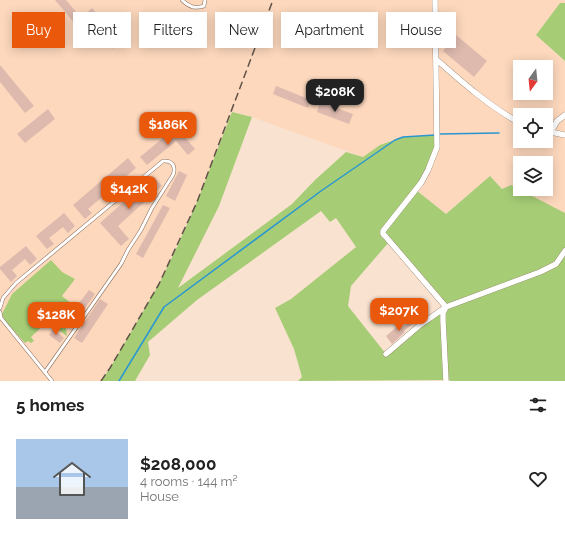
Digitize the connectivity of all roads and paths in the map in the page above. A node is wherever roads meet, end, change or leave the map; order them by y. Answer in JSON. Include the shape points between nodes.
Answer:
{"nodes":[{"id":1,"x":182,"y":0,"type":"edge"},
{"id":2,"x":205,"y":0,"type":"edge"},
{"id":3,"x":435,"y":0,"type":"edge"},
{"id":4,"x":437,"y":60,"type":"junction"},
{"id":5,"x":565,"y":115,"type":"edge"},
{"id":6,"x":513,"y":119,"type":"edge"},
{"id":7,"x":553,"y":125,"type":"edge"},
{"id":8,"x":553,"y":132,"type":"edge"},
{"id":9,"x":565,"y":136,"type":"edge"},
{"id":10,"x":565,"y":251,"type":"edge"},
{"id":11,"x":446,"y":307,"type":"junction"},
{"id":12,"x":0,"y":308,"type":"edge"},
{"id":13,"x":0,"y":312,"type":"edge"},
{"id":14,"x":386,"y":354,"type":"dead end"},
{"id":15,"x":45,"y":372,"type":"junction"},
{"id":16,"x":52,"y":381,"type":"edge"},
{"id":17,"x":446,"y":381,"type":"edge"}],
"edges":[{"from":1,"to":2,"type":"lane","via":[[196,8],[204,6]]},
{"from":3,"to":4,"type":"street"},
{"from":4,"to":6,"type":"street","via":[[479,96]]},
{"from":4,"to":11,"type":"street","via":[[435,154],[421,182],[383,234]]},
{"from":5,"to":7,"type":"street"},
{"from":8,"to":9,"type":"street"},
{"from":10,"to":11,"type":"street","via":[[556,264],[540,272]]},
{"from":11,"to":14,"type":"street","via":[[420,324]]},
{"from":11,"to":17,"type":"street","via":[[442,321]]},
{"from":12,"to":15,"type":"lane","via":[[3,298],[16,283],[163,161],[172,163],[173,176],[121,264]]},
{"from":13,"to":15,"type":"lane","via":[[1,318]]},
{"from":15,"to":16,"type":"lane"}]}
